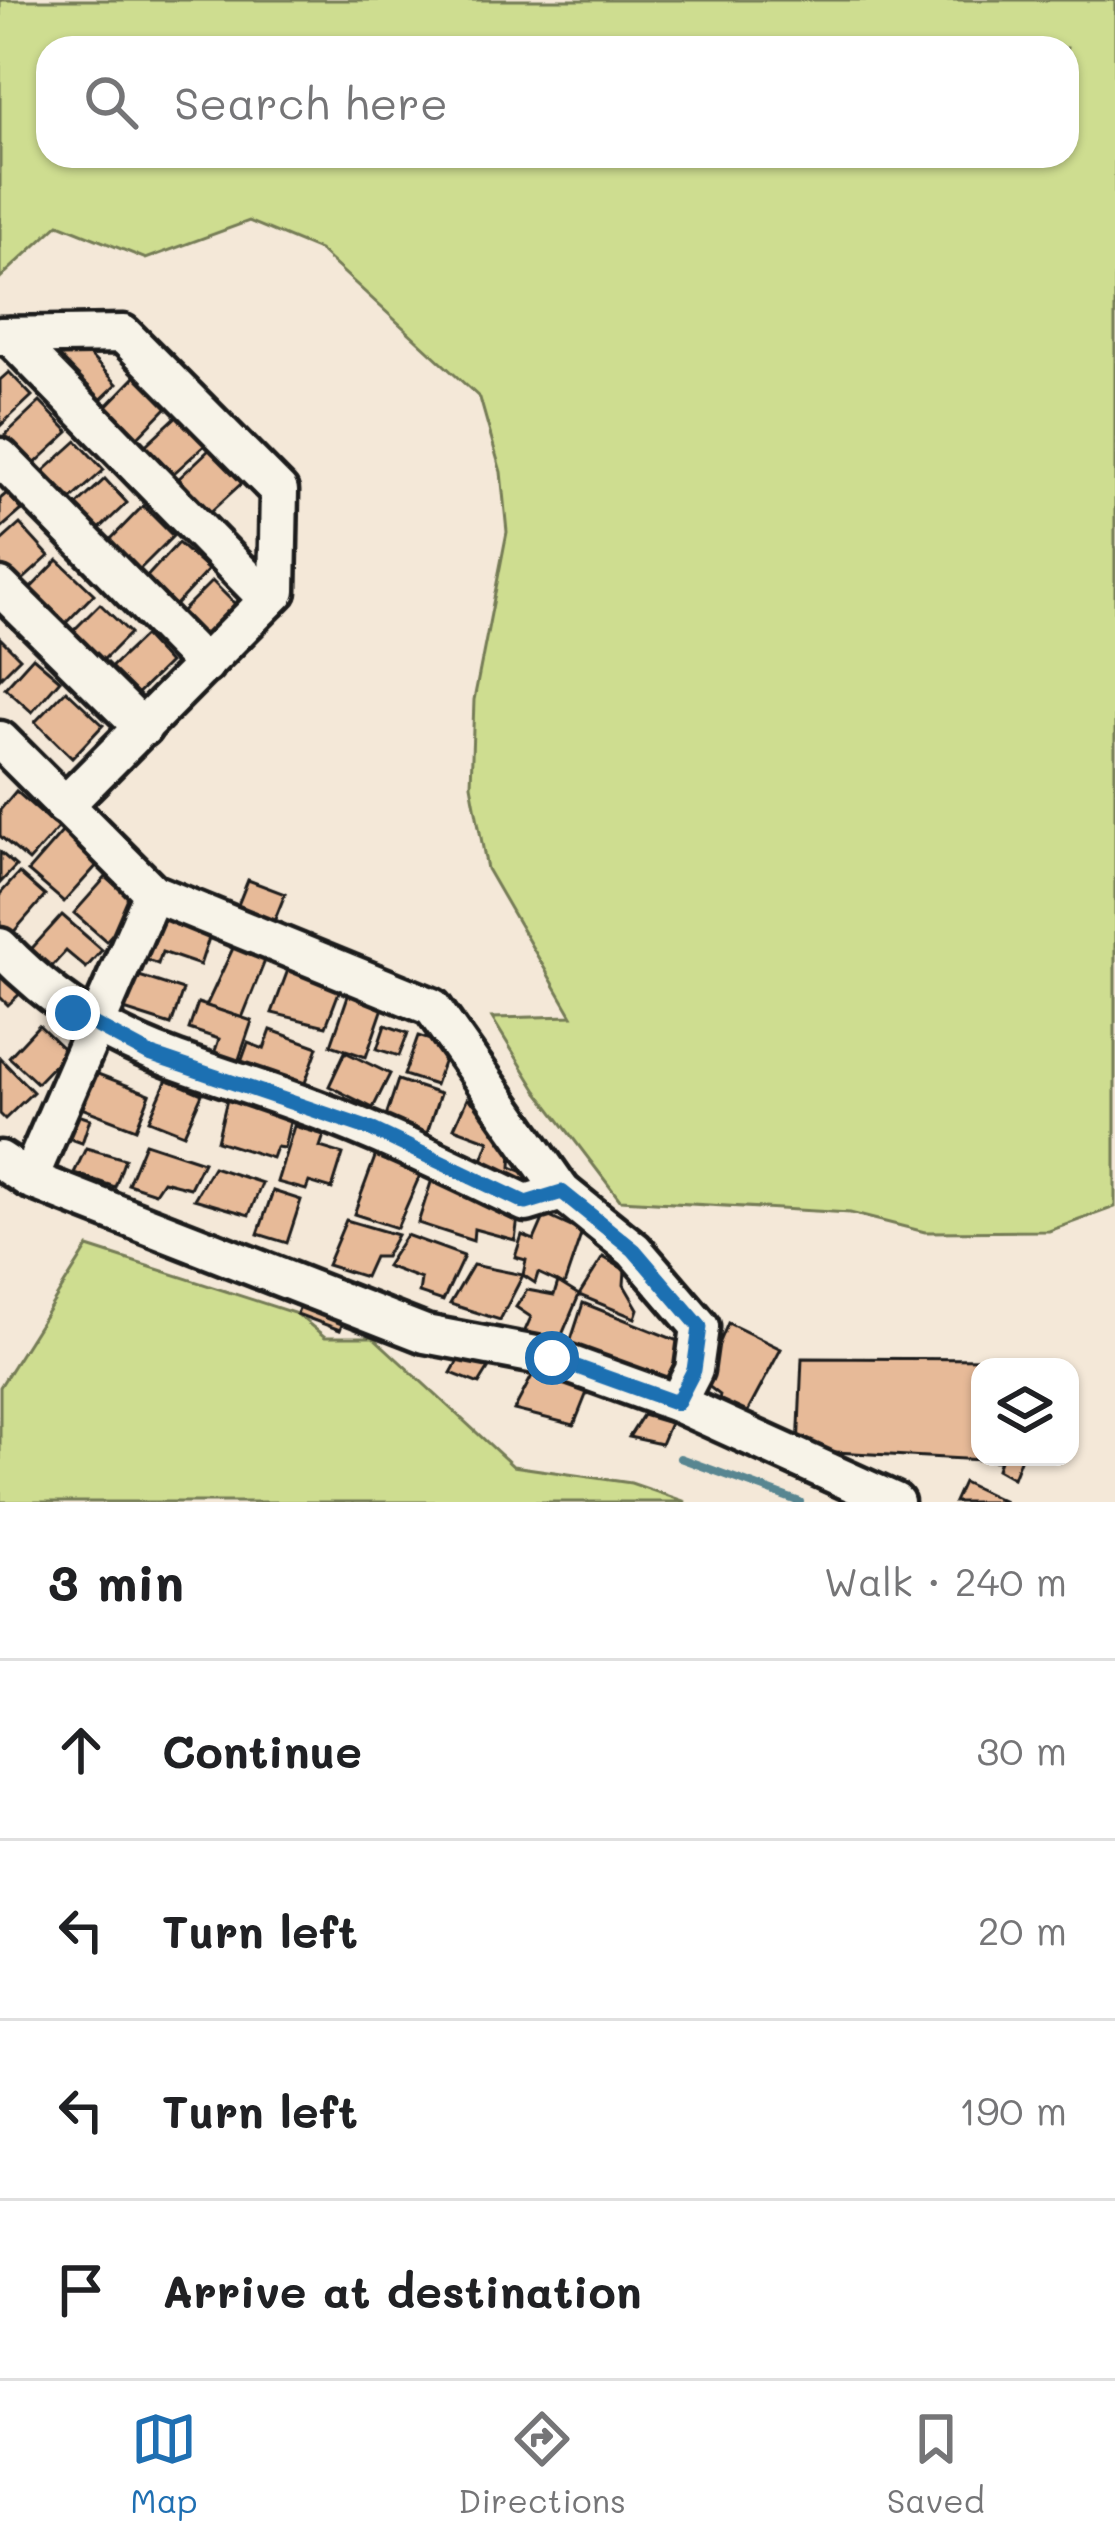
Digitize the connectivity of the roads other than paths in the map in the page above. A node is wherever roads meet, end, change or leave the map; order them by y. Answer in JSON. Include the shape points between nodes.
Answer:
{"nodes":[{"id":1,"x":5,"y":336,"type":"edge"},
{"id":2,"x":0,"y":458,"type":"edge"},
{"id":3,"x":0,"y":587,"type":"edge"},
{"id":4,"x":268,"y":600,"type":"junction"},
{"id":5,"x":205,"y":665,"type":"junction"},
{"id":6,"x":143,"y":728,"type":"junction"},
{"id":7,"x":0,"y":740,"type":"edge"},
{"id":8,"x":64,"y":806,"type":"junction"},
{"id":9,"x":153,"y":892,"type":"junction"},
{"id":10,"x":0,"y":947,"type":"edge"},
{"id":11,"x":97,"y":1028,"type":"junction"},
{"id":12,"x":14,"y":1169,"type":"edge"},
{"id":13,"x":562,"y":1192,"type":"junction"},
{"id":14,"x":677,"y":1403,"type":"junction"},
{"id":15,"x":895,"y":1502,"type":"edge"}],
"edges":[{"from":1,"to":4,"type":"street"},
{"from":1,"to":4,"type":"street","via":[[122,334],[279,491],[277,591]]},
{"from":2,"to":5,"type":"street"},
{"from":3,"to":6,"type":"street"},
{"from":4,"to":5,"type":"street"},
{"from":5,"to":6,"type":"street"},
{"from":6,"to":8,"type":"street"},
{"from":7,"to":8,"type":"street"},
{"from":8,"to":9,"type":"street"},
{"from":9,"to":11,"type":"street"},
{"from":9,"to":13,"type":"street","via":[[432,1007]]},
{"from":10,"to":11,"type":"street","via":[[44,993]]},
{"from":11,"to":12,"type":"street"},
{"from":11,"to":13,"type":"street","via":[[149,1054],[373,1130],[526,1203]]},
{"from":12,"to":14,"type":"street","via":[[425,1334],[552,1358]]},
{"from":13,"to":14,"type":"street","via":[[634,1250],[700,1327],[694,1370]]},
{"from":14,"to":15,"type":"street"}]}
